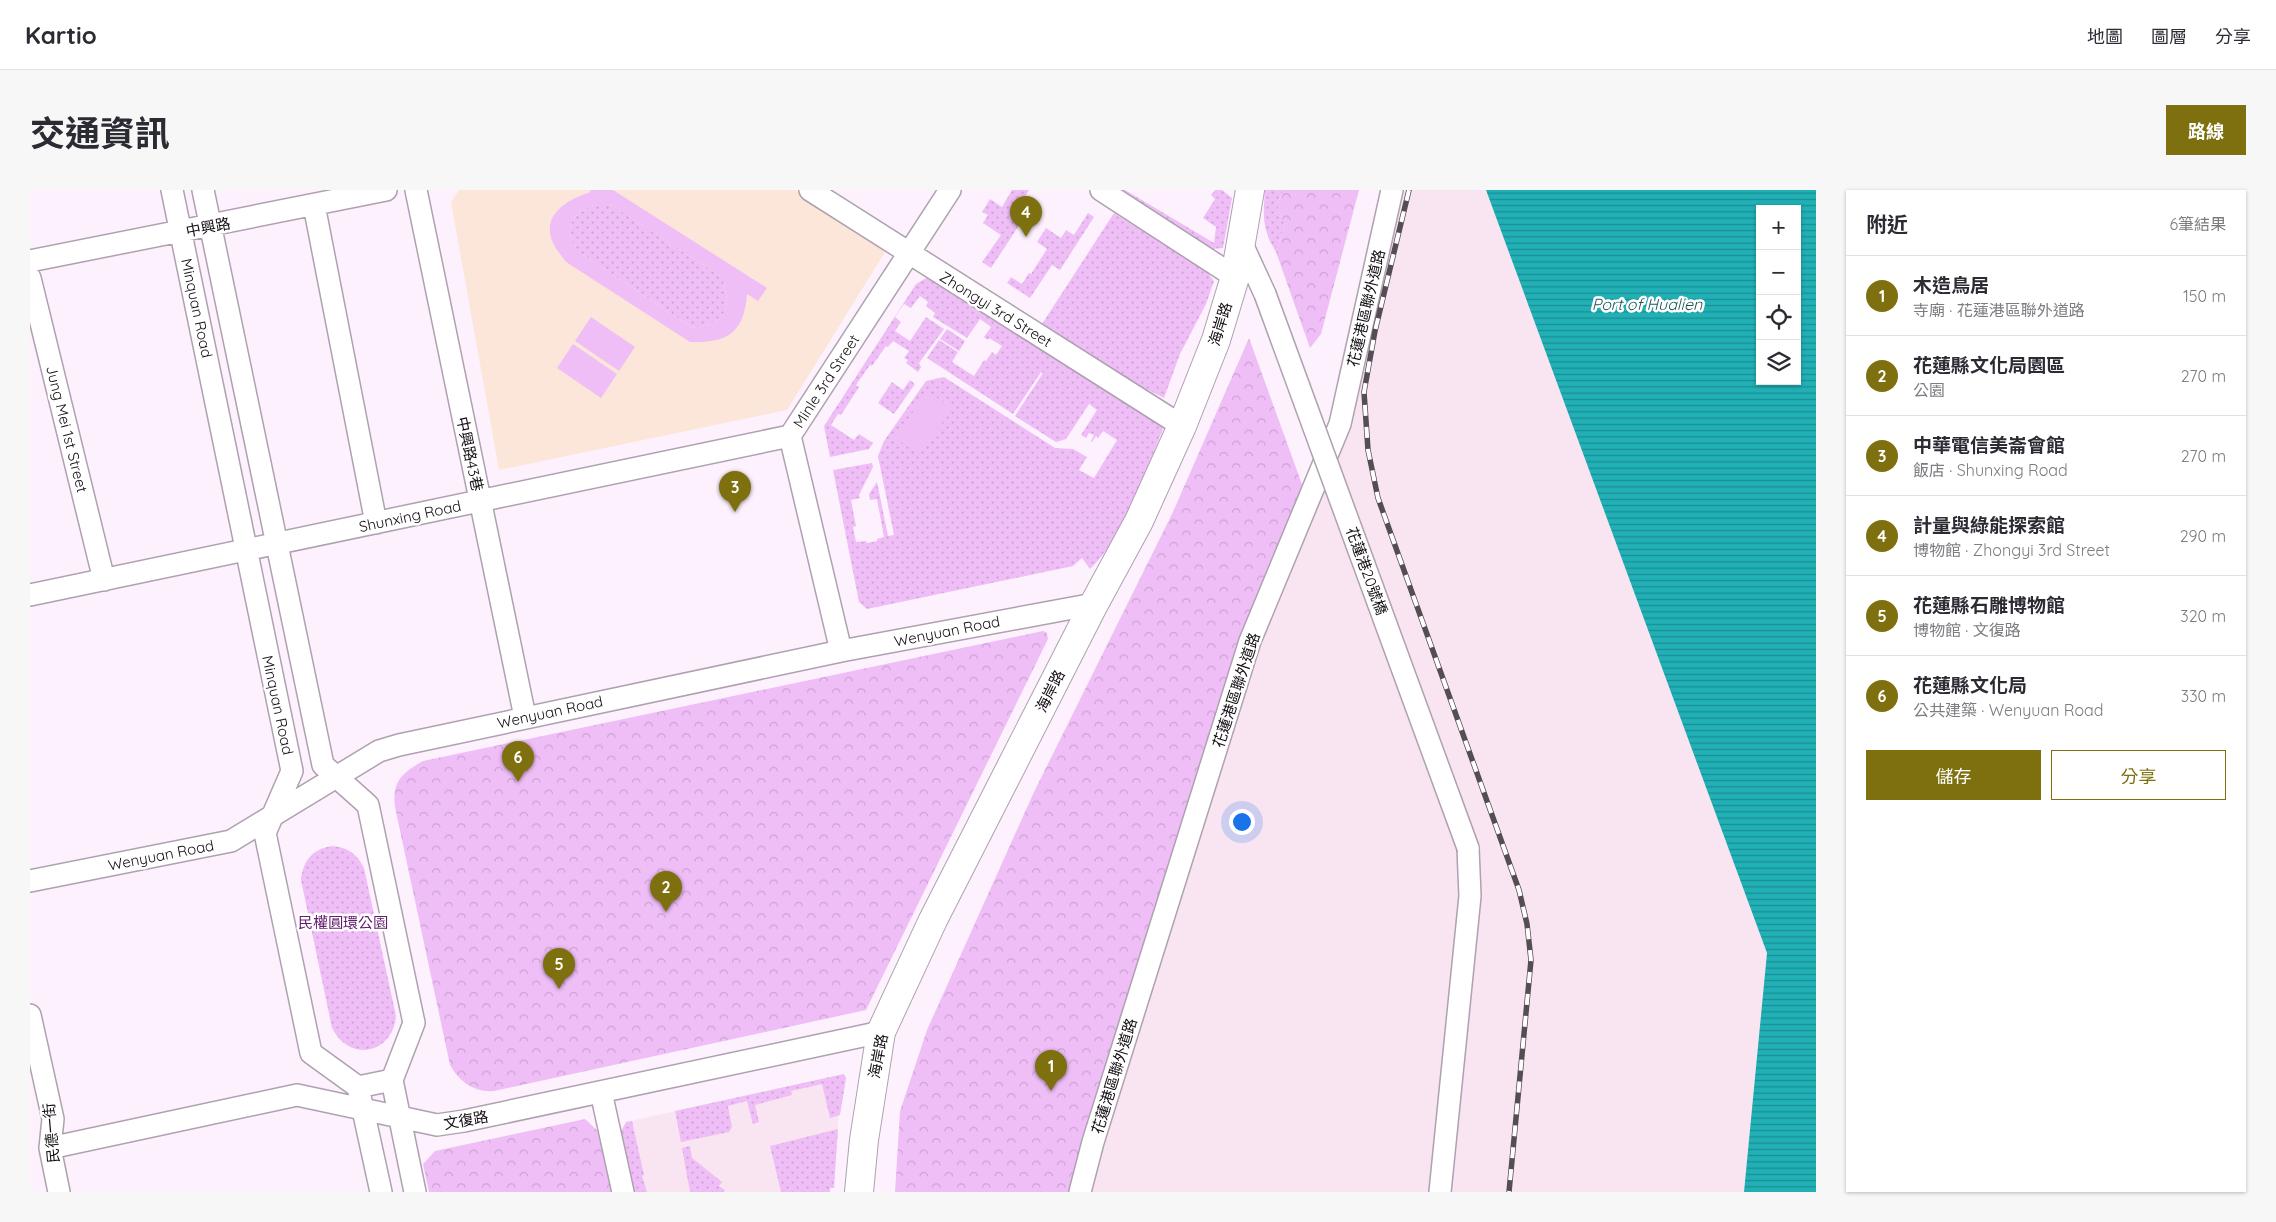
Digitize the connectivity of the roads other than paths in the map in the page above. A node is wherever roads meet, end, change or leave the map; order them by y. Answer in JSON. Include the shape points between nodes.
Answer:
{"nodes":[{"id":1,"x":172,"y":190,"type":"edge"},
{"id":2,"x":202,"y":190,"type":"edge"},
{"id":3,"x":386,"y":190,"type":"edge"},
{"id":4,"x":416,"y":190,"type":"edge"},
{"id":5,"x":810,"y":190,"type":"edge"},
{"id":6,"x":950,"y":190,"type":"edge"},
{"id":7,"x":1101,"y":190,"type":"edge"},
{"id":8,"x":1250,"y":190,"type":"edge"},
{"id":9,"x":1392,"y":190,"type":"edge"},
{"id":10,"x":314,"y":205,"type":"junction"},
{"id":11,"x":209,"y":227,"type":"junction"},
{"id":12,"x":181,"y":232,"type":"junction"},
{"id":13,"x":1242,"y":244,"type":"junction"},
{"id":14,"x":909,"y":254,"type":"junction"},
{"id":15,"x":30,"y":261,"type":"edge"},
{"id":16,"x":1235,"y":277,"type":"junction"},
{"id":17,"x":30,"y":278,"type":"edge"},
{"id":18,"x":1182,"y":426,"type":"junction"},
{"id":19,"x":790,"y":436,"type":"junction"},
{"id":20,"x":479,"y":501,"type":"junction"},
{"id":21,"x":376,"y":523,"type":"junction"},
{"id":22,"x":278,"y":544,"type":"junction"},
{"id":23,"x":246,"y":550,"type":"junction"},
{"id":24,"x":104,"y":580,"type":"junction"},
{"id":25,"x":30,"y":595,"type":"edge"},
{"id":26,"x":1094,"y":604,"type":"junction"},
{"id":27,"x":841,"y":651,"type":"junction"},
{"id":28,"x":525,"y":717,"type":"junction"},
{"id":29,"x":292,"y":771,"type":"junction"},
{"id":30,"x":330,"y":771,"type":"junction"},
{"id":31,"x":273,"y":816,"type":"junction"},
{"id":32,"x":30,"y":881,"type":"edge"},
{"id":33,"x":30,"y":1015,"type":"edge"},
{"id":34,"x":881,"y":1032,"type":"junction"},
{"id":35,"x":35,"y":1058,"type":"edge"},
{"id":36,"x":392,"y":1080,"type":"junction"},
{"id":37,"x":358,"y":1087,"type":"junction"},
{"id":38,"x":601,"y":1092,"type":"junction"},
{"id":39,"x":363,"y":1109,"type":"junction"},
{"id":40,"x":400,"y":1117,"type":"junction"},
{"id":41,"x":50,"y":1148,"type":"junction"},
{"id":42,"x":59,"y":1192,"type":"edge"},
{"id":43,"x":381,"y":1192,"type":"edge"},
{"id":44,"x":415,"y":1192,"type":"edge"},
{"id":45,"x":623,"y":1192,"type":"edge"},
{"id":46,"x":859,"y":1192,"type":"edge"},
{"id":47,"x":1080,"y":1192,"type":"edge"},
{"id":48,"x":1440,"y":1192,"type":"edge"}],
"edges":[{"from":1,"to":12,"type":"street","name":"Minquan Road"},
{"from":2,"to":11,"type":"street","name":"Minquan Road"},
{"from":3,"to":10,"type":"street","name":"中興路"},
{"from":4,"to":20,"type":"street","name":"中興路43巷"},
{"from":5,"to":14,"type":"street","name":"Zhongyi 3rd Street"},
{"from":6,"to":14,"type":"street","name":"Minle 3rd Street"},
{"from":7,"to":16,"type":"street"},
{"from":8,"to":13,"type":"main road","name":"海岸路"},
{"from":9,"to":47,"type":"street","name":"花蓮港區聯外道路","via":[[1340,424],[1250,641]]},
{"from":10,"to":11,"type":"street","name":"中興路"},
{"from":10,"to":21,"type":"street"},
{"from":11,"to":12,"type":"street","name":"中興路"},
{"from":11,"to":22,"type":"street","name":"Minquan Road"},
{"from":12,"to":15,"type":"street","name":"中興路"},
{"from":12,"to":23,"type":"street","name":"Minquan Road"},
{"from":13,"to":16,"type":"main road","name":"海岸路"},
{"from":13,"to":48,"type":"street","name":"花蓮港20號橋","bridge":true,"via":[[1265,294],[1468,848],[1470,896]]},
{"from":14,"to":18,"type":"street","name":"Zhongyi 3rd Street"},
{"from":14,"to":19,"type":"street","name":"Minle 3rd Street"},
{"from":16,"to":18,"type":"main road","name":"海岸路","via":[[1216,340]]},
{"from":17,"to":24,"type":"street","name":"Jung Mei 1st Street"},
{"from":18,"to":26,"type":"main road","name":"海岸路","via":[[1139,521]]},
{"from":19,"to":20,"type":"street","name":"Shunxing Road"},
{"from":19,"to":27,"type":"street","name":"Minle 3rd Street"},
{"from":20,"to":21,"type":"street","name":"Shunxing Road"},
{"from":20,"to":28,"type":"street","name":"中興路43巷"},
{"from":21,"to":22,"type":"street","name":"Shunxing Road"},
{"from":22,"to":23,"type":"street","name":"Shunxing Road"},
{"from":22,"to":30,"type":"street","name":"Minquan Road"},
{"from":23,"to":24,"type":"street","name":"Shunxing Road"},
{"from":23,"to":29,"type":"street","name":"Minquan Road"},
{"from":24,"to":25,"type":"street","name":"Shunxing Road"},
{"from":26,"to":27,"type":"street","name":"Wenyuan Road"},
{"from":26,"to":34,"type":"main road","name":"海岸路","via":[[933,920]]},
{"from":27,"to":28,"type":"street","name":"Wenyuan Road"},
{"from":28,"to":30,"type":"street","name":"Wenyuan Road","via":[[393,747]]},
{"from":29,"to":30,"type":"street"},
{"from":29,"to":31,"type":"street","name":"Minquan Road"},
{"from":30,"to":31,"type":"street","name":"Wenyuan Road"},
{"from":30,"to":36,"type":"street","via":[[368,805],[414,1023]]},
{"from":31,"to":32,"type":"street","name":"Wenyuan Road","via":[[231,841]]},
{"from":31,"to":37,"type":"street","name":"Minquan Road","via":[[265,833],[311,1053]]},
{"from":33,"to":35,"type":"street","name":"民德一街"},
{"from":34,"to":38,"type":"street","name":"文復路"},
{"from":34,"to":46,"type":"main road","name":"海岸路"},
{"from":35,"to":41,"type":"street","name":"民德一街","via":[[53,1119]]},
{"from":36,"to":37,"type":"street"},
{"from":36,"to":40,"type":"street"},
{"from":37,"to":39,"type":"street"},
{"from":38,"to":40,"type":"street","name":"文復路","via":[[437,1125]]},
{"from":38,"to":45,"type":"street"},
{"from":39,"to":40,"type":"street","name":"文復路"},
{"from":39,"to":41,"type":"street","name":"文復路","via":[[297,1095]]},
{"from":39,"to":43,"type":"street"},
{"from":40,"to":44,"type":"street"},
{"from":41,"to":42,"type":"street","name":"民德一街"}]}
